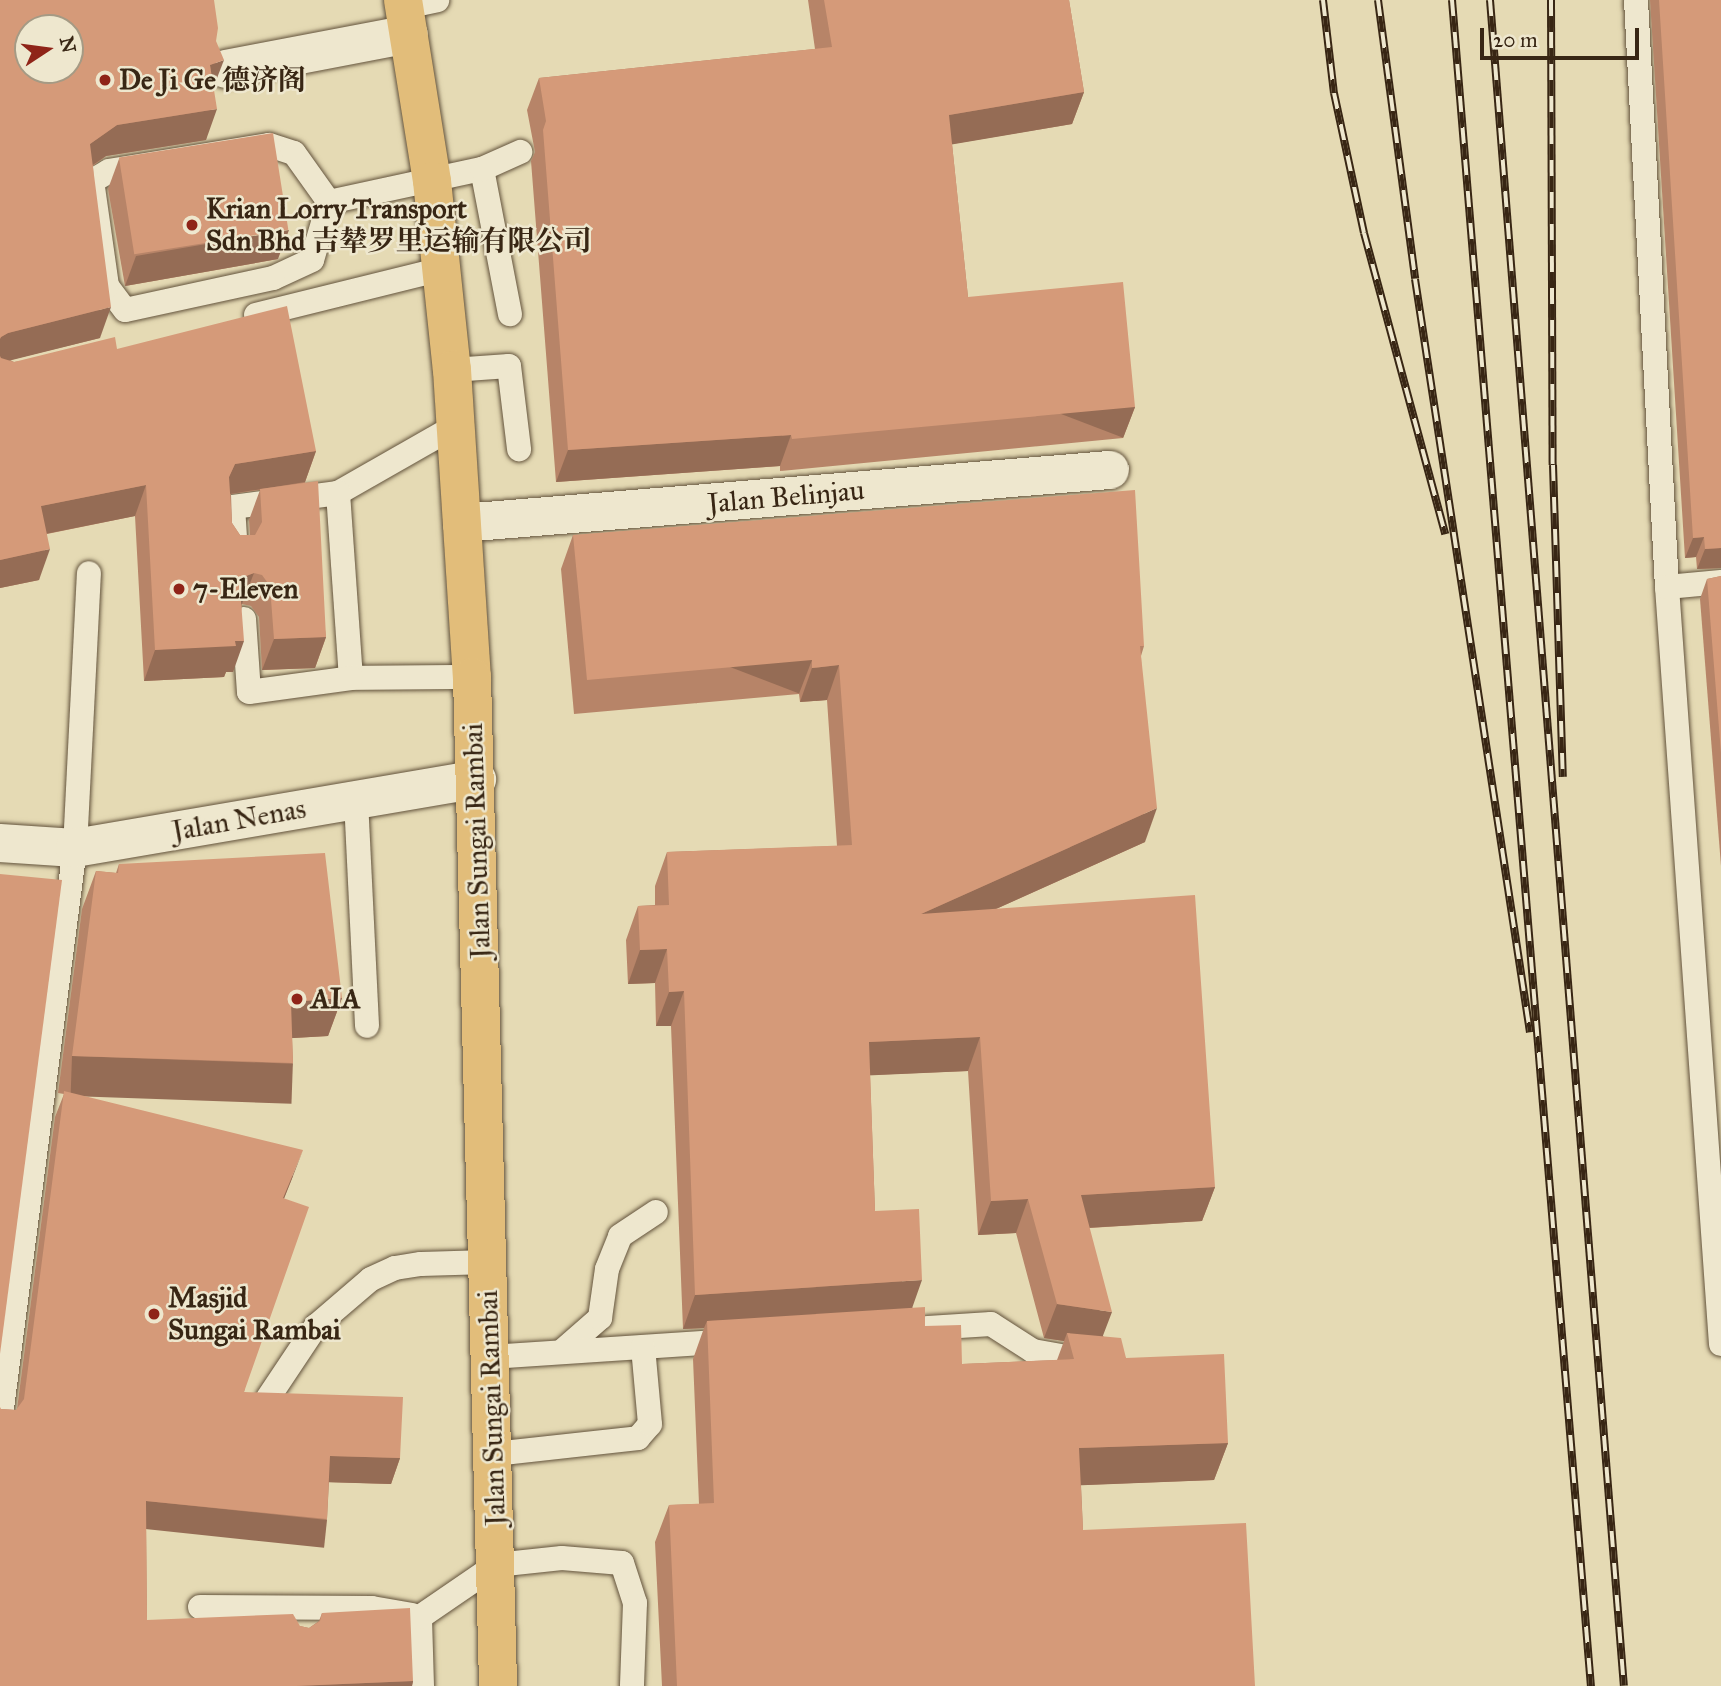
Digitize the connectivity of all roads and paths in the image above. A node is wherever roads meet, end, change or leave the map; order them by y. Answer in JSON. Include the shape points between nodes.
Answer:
{"nodes":[{"id":1,"x":1636,"y":0,"type":"edge"},
{"id":2,"x":414,"y":10,"type":"edge"},
{"id":3,"x":226,"y":69,"type":"dead end"},
{"id":4,"x":520,"y":152,"type":"dead end"},
{"id":5,"x":482,"y":169,"type":"junction"},
{"id":6,"x":432,"y":181,"type":"junction"},
{"id":7,"x":328,"y":202,"type":"junction"},
{"id":8,"x":442,"y":269,"type":"junction"},
{"id":9,"x":510,"y":314,"type":"dead end"},
{"id":10,"x":237,"y":319,"type":"edge"},
{"id":11,"x":452,"y":370,"type":"junction"},
{"id":12,"x":457,"y":425,"type":"junction"},
{"id":13,"x":519,"y":449,"type":"dead end"},
{"id":14,"x":1110,"y":470,"type":"dead end"},
{"id":15,"x":338,"y":493,"type":"junction"},
{"id":16,"x":462,"y":523,"type":"junction"},
{"id":17,"x":236,"y":553,"type":"edge"},
{"id":18,"x":89,"y":573,"type":"dead end"},
{"id":19,"x":1721,"y":582,"type":"edge"},
{"id":20,"x":1667,"y":587,"type":"junction"},
{"id":21,"x":244,"y":620,"type":"edge"},
{"id":22,"x":472,"y":677,"type":"junction"},
{"id":23,"x":351,"y":678,"type":"junction"},
{"id":24,"x":477,"y":779,"type":"junction"},
{"id":25,"x":356,"y":800,"type":"junction"},
{"id":26,"x":0,"y":843,"type":"edge"},
{"id":27,"x":75,"y":848,"type":"junction"},
{"id":28,"x":366,"y":1026,"type":"dead end"},
{"id":29,"x":656,"y":1212,"type":"dead end"},
{"id":30,"x":488,"y":1262,"type":"junction"},
{"id":31,"x":907,"y":1330,"type":"edge"},
{"id":32,"x":754,"y":1340,"type":"edge"},
{"id":33,"x":1721,"y":1344,"type":"edge"},
{"id":34,"x":643,"y":1347,"type":"junction"},
{"id":35,"x":561,"y":1352,"type":"junction"},
{"id":36,"x":491,"y":1357,"type":"junction"},
{"id":37,"x":1110,"y":1361,"type":"edge"},
{"id":38,"x":268,"y":1398,"type":"edge"},
{"id":39,"x":0,"y":1423,"type":"edge"},
{"id":40,"x":494,"y":1454,"type":"junction"},
{"id":41,"x":496,"y":1565,"type":"junction"},
{"id":42,"x":200,"y":1608,"type":"dead end"},
{"id":43,"x":419,"y":1617,"type":"junction"},
{"id":44,"x":422,"y":1686,"type":"edge"},
{"id":45,"x":498,"y":1686,"type":"edge"},
{"id":46,"x":632,"y":1686,"type":"edge"}],
"edges":[{"from":1,"to":20,"type":"lane"},
{"from":2,"to":3,"type":"street"},
{"from":2,"to":6,"type":"main road","name":"Jalan Sungai Rambai"},
{"from":4,"to":5,"type":"lane"},
{"from":5,"to":6,"type":"lane"},
{"from":5,"to":9,"type":"lane"},
{"from":6,"to":7,"type":"lane"},
{"from":6,"to":8,"type":"main road","name":"Jalan Sungai Rambai"},
{"from":7,"to":7,"type":"lane","via":[[312,260],[273,278],[125,310],[107,286],[92,181],[109,171],[269,145],[295,153]]},
{"from":8,"to":10,"type":"lane"},
{"from":8,"to":11,"type":"main road","name":"Jalan Sungai Rambai"},
{"from":11,"to":12,"type":"main road","name":"Jalan Sungai Rambai"},
{"from":11,"to":13,"type":"lane","via":[[509,366]]},
{"from":12,"to":15,"type":"lane"},
{"from":12,"to":16,"type":"main road","name":"Jalan Sungai Rambai"},
{"from":14,"to":16,"type":"street","name":"Jalan Belinjau"},
{"from":15,"to":17,"type":"lane","via":[[233,507]]},
{"from":15,"to":23,"type":"lane"},
{"from":16,"to":22,"type":"main road","name":"Jalan Sungai Rambai"},
{"from":18,"to":27,"type":"lane"},
{"from":19,"to":20,"type":"lane"},
{"from":20,"to":33,"type":"lane"},
{"from":21,"to":23,"type":"lane","via":[[249,692]]},
{"from":22,"to":23,"type":"lane"},
{"from":22,"to":24,"type":"main road","name":"Jalan Sungai Rambai"},
{"from":24,"to":25,"type":"street","name":"Jalan Nenas"},
{"from":24,"to":30,"type":"main road","name":"Jalan Sungai Rambai"},
{"from":25,"to":27,"type":"street","name":"Jalan Nenas"},
{"from":25,"to":28,"type":"lane"},
{"from":26,"to":27,"type":"street","name":"Jalan Nenas"},
{"from":27,"to":39,"type":"lane"},
{"from":29,"to":35,"type":"lane","via":[[620,1236],[607,1269],[600,1318]]},
{"from":30,"to":36,"type":"main road","name":"Jalan Sungai Rambai"},
{"from":30,"to":38,"type":"lane","via":[[421,1264],[395,1268],[371,1279],[316,1325]]},
{"from":31,"to":37,"type":"lane","via":[[991,1324],[1033,1351]]},
{"from":32,"to":34,"type":"lane"},
{"from":34,"to":35,"type":"lane"},
{"from":34,"to":40,"type":"lane","via":[[650,1424],[638,1438]]},
{"from":35,"to":36,"type":"lane"},
{"from":36,"to":40,"type":"main road","name":"Jalan Sungai Rambai"},
{"from":40,"to":41,"type":"main road","name":"Jalan Sungai Rambai"},
{"from":41,"to":43,"type":"lane"},
{"from":41,"to":45,"type":"main road","name":"Jalan Sungai Rambai"},
{"from":41,"to":46,"type":"lane","via":[[562,1558],[622,1563],[635,1603]]},
{"from":42,"to":43,"type":"lane","via":[[297,1620],[372,1608]]},
{"from":43,"to":44,"type":"lane"}]}
